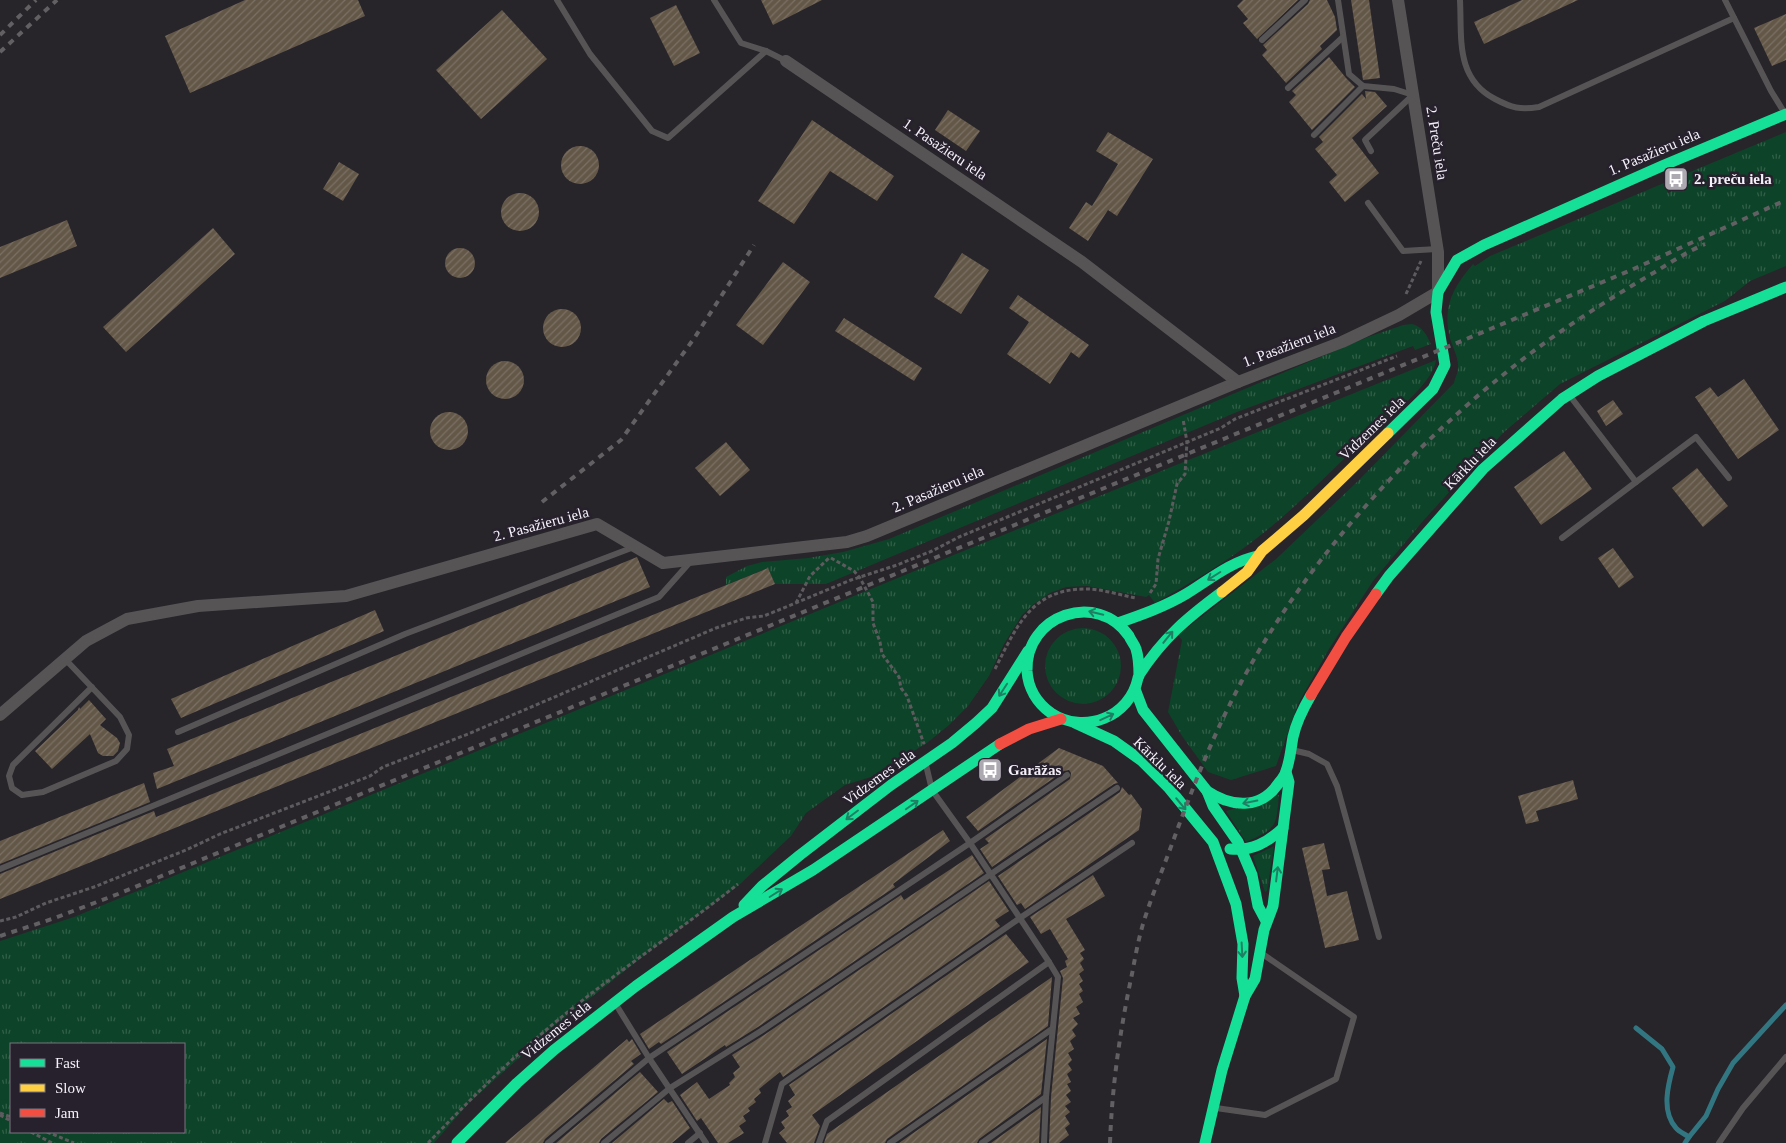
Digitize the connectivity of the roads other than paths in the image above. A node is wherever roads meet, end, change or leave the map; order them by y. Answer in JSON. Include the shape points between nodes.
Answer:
{"nodes":[{"id":1,"x":557,"y":0,"type":"edge"},
{"id":2,"x":714,"y":0,"type":"edge"},
{"id":3,"x":1306,"y":0,"type":"edge"},
{"id":4,"x":1338,"y":0,"type":"edge"},
{"id":5,"x":1398,"y":0,"type":"edge"},
{"id":6,"x":1460,"y":0,"type":"edge"},
{"id":7,"x":1725,"y":0,"type":"edge"},
{"id":8,"x":1734,"y":18,"type":"junction"},
{"id":9,"x":1342,"y":37,"type":"junction"},
{"id":10,"x":1262,"y":40,"type":"dead end"},
{"id":11,"x":766,"y":51,"type":"junction"},
{"id":12,"x":786,"y":61,"type":"joint"},
{"id":13,"x":1363,"y":86,"type":"junction"},
{"id":14,"x":1288,"y":88,"type":"dead end"},
{"id":15,"x":1413,"y":95,"type":"junction"},
{"id":16,"x":1786,"y":114,"type":"edge"},
{"id":17,"x":1314,"y":135,"type":"dead end"},
{"id":18,"x":1371,"y":150,"type":"dead end"},
{"id":19,"x":1368,"y":203,"type":"dead end"},
{"id":20,"x":1437,"y":249,"type":"junction"},
{"id":21,"x":1786,"y":287,"type":"edge"},
{"id":22,"x":1438,"y":292,"type":"junction"},
{"id":23,"x":1238,"y":382,"type":"junction"},
{"id":24,"x":1569,"y":395,"type":"junction"},
{"id":25,"x":1729,"y":478,"type":"dead end"},
{"id":26,"x":1636,"y":482,"type":"junction"},
{"id":27,"x":1562,"y":538,"type":"dead end"},
{"id":28,"x":635,"y":547,"type":"junction"},
{"id":29,"x":1257,"y":556,"type":"junction"},
{"id":30,"x":692,"y":560,"type":"junction"},
{"id":31,"x":1118,"y":623,"type":"junction"},
{"id":32,"x":1029,"y":650,"type":"junction"},
{"id":33,"x":65,"y":659,"type":"junction"},
{"id":34,"x":1139,"y":676,"type":"junction"},
{"id":35,"x":92,"y":687,"type":"junction"},
{"id":36,"x":1135,"y":690,"type":"junction"},
{"id":37,"x":0,"y":715,"type":"edge"},
{"id":38,"x":1061,"y":719,"type":"junction"},
{"id":39,"x":1074,"y":723,"type":"junction"},
{"id":40,"x":178,"y":732,"type":"dead end"},
{"id":41,"x":1291,"y":750,"type":"junction"},
{"id":42,"x":926,"y":762,"type":"junction"},
{"id":43,"x":1286,"y":772,"type":"junction"},
{"id":44,"x":1067,"y":775,"type":"dead end"},
{"id":45,"x":1117,"y":788,"type":"dead end"},
{"id":46,"x":932,"y":790,"type":"junction"},
{"id":47,"x":1206,"y":791,"type":"junction"},
{"id":48,"x":1283,"y":828,"type":"junction"},
{"id":49,"x":1213,"y":842,"type":"junction"},
{"id":50,"x":970,"y":843,"type":"junction"},
{"id":51,"x":1132,"y":843,"type":"dead end"},
{"id":52,"x":1242,"y":851,"type":"junction"},
{"id":53,"x":0,"y":869,"type":"edge"},
{"id":54,"x":991,"y":874,"type":"junction"},
{"id":55,"x":733,"y":917,"type":"junction"},
{"id":56,"x":1020,"y":918,"type":"junction"},
{"id":57,"x":1266,"y":921,"type":"junction"},
{"id":58,"x":1379,"y":937,"type":"dead end"},
{"id":59,"x":1262,"y":953,"type":"junction"},
{"id":60,"x":1050,"y":962,"type":"junction"},
{"id":61,"x":1245,"y":996,"type":"junction"},
{"id":62,"x":615,"y":1002,"type":"junction"},
{"id":63,"x":1052,"y":1029,"type":"junction"},
{"id":64,"x":1786,"y":1057,"type":"edge"},
{"id":65,"x":649,"y":1058,"type":"junction"},
{"id":66,"x":670,"y":1088,"type":"junction"},
{"id":67,"x":1046,"y":1097,"type":"junction"},
{"id":68,"x":1212,"y":1107,"type":"junction"},
{"id":69,"x":700,"y":1133,"type":"junction"},
{"id":70,"x":456,"y":1143,"type":"edge"},
{"id":71,"x":548,"y":1143,"type":"edge"},
{"id":72,"x":604,"y":1143,"type":"edge"},
{"id":73,"x":688,"y":1143,"type":"edge"},
{"id":74,"x":706,"y":1143,"type":"edge"},
{"id":75,"x":765,"y":1143,"type":"edge"},
{"id":76,"x":819,"y":1143,"type":"edge"},
{"id":77,"x":890,"y":1143,"type":"edge"},
{"id":78,"x":982,"y":1143,"type":"edge"},
{"id":79,"x":1044,"y":1143,"type":"edge"},
{"id":80,"x":1205,"y":1143,"type":"edge"},
{"id":81,"x":1719,"y":1143,"type":"edge"}],
"edges":[{"from":1,"to":11,"type":"lane","via":[[590,54],[652,131],[668,138]]},
{"from":2,"to":11,"type":"lane","via":[[741,43]]},
{"from":3,"to":10,"type":"lane"},
{"from":4,"to":9,"type":"lane"},
{"from":5,"to":15,"type":"street","name":"2. Preču iela"},
{"from":6,"to":8,"type":"lane","via":[[1467,72],[1488,96],[1524,109],[1539,107]]},
{"from":7,"to":8,"type":"lane"},
{"from":8,"to":16,"type":"lane"},
{"from":9,"to":13,"type":"lane","via":[[1349,74]]},
{"from":9,"to":14,"type":"lane"},
{"from":11,"to":12,"type":"lane"},
{"from":12,"to":23,"type":"street","name":"1. Pasažieru iela","via":[[1082,262]]},
{"from":13,"to":15,"type":"lane","via":[[1394,89]]},
{"from":13,"to":17,"type":"lane"},
{"from":15,"to":18,"type":"lane","via":[[1365,140]]},
{"from":15,"to":20,"type":"street","name":"2. Preču iela"},
{"from":16,"to":22,"type":"street","name":"1. Pasažieru iela","via":[[1484,244],[1457,260]]},
{"from":19,"to":20,"type":"lane","via":[[1403,251]]},
{"from":20,"to":22,"type":"street","name":"2. Preču iela"},
{"from":21,"to":24,"type":"street","name":"Kārklu iela","via":[[1704,321],[1598,376]]},
{"from":22,"to":23,"type":"street","name":"1. Pasažieru iela","via":[[1342,342]]},
{"from":22,"to":29,"type":"street","name":"Vidzemes iela","via":[[1436,312],[1445,365],[1433,389]]},
{"from":23,"to":30,"type":"street","name":"2. Pasažieru iela","via":[[876,533],[847,542]]},
{"from":24,"to":26,"type":"lane"},
{"from":24,"to":41,"type":"street","name":"Kārklu iela","via":[[1483,469],[1389,576],[1346,637],[1308,700]]},
{"from":25,"to":26,"type":"lane","via":[[1696,437]]},
{"from":26,"to":27,"type":"lane"},
{"from":28,"to":30,"type":"street","name":"2. Pasažieru iela","via":[[663,563]]},
{"from":28,"to":33,"type":"street","name":"2. Pasažieru iela","via":[[597,524],[346,596],[198,606],[128,618],[86,641]]},
{"from":28,"to":40,"type":"lane","via":[[406,634]]},
{"from":29,"to":31,"type":"street","name":"Vidzemes iela","one_way":true,"via":[[1240,560],[1184,596],[1155,610]]},
{"from":34,"to":29,"type":"street","name":"Vidzemes iela","one_way":true,"via":[[1171,632],[1248,571]]},
{"from":30,"to":53,"type":"lane","via":[[659,597]]},
{"from":31,"to":32,"type":"street","name":"Vidzemes iela","one_way":true,"via":[[1102,614],[1085,611],[1067,613],[1044,627]]},
{"from":31,"to":34,"type":"street","name":"Vidzemes iela","via":[[1136,647]]},
{"from":32,"to":38,"type":"street","name":"Vidzemes iela","via":[[1027,670],[1032,690],[1039,702]]},
{"from":32,"to":42,"type":"street","name":"Vidzemes iela","one_way":true,"via":[[992,708]]},
{"from":33,"to":35,"type":"lane"},
{"from":33,"to":37,"type":"street","name":"2. Pasažieru iela"},
{"from":34,"to":36,"type":"street","name":"Vidzemes iela"},
{"from":35,"to":35,"type":"lane","via":[[120,717],[129,735],[127,749],[116,761],[43,792],[22,795],[12,788],[9,776],[13,765]]},
{"from":39,"to":36,"type":"street","name":"Vidzemes iela","one_way":true,"via":[[1093,723],[1110,716],[1125,705]]},
{"from":36,"to":47,"type":"street","name":"Kārklu iela","via":[[1144,710]]},
{"from":38,"to":39,"type":"street","name":"Vidzemes iela"},
{"from":38,"to":46,"type":"street","name":"Vidzemes iela","via":[[1029,728],[1001,743]]},
{"from":39,"to":49,"type":"street","name":"Kārklu iela","one_way":true,"via":[[1115,741],[1137,758],[1158,777]]},
{"from":41,"to":43,"type":"street","name":"Kārklu iela"},
{"from":41,"to":58,"type":"lane","via":[[1309,754],[1327,764],[1331,771]]},
{"from":42,"to":46,"type":"lane"},
{"from":42,"to":55,"type":"street","name":"Vidzemes iela","one_way":true,"via":[[800,855],[762,886]]},
{"from":43,"to":47,"type":"street","name":"Kārklu iela","one_way":true,"via":[[1273,790],[1250,803],[1219,799]]},
{"from":43,"to":48,"type":"street","name":"Kārklu iela","via":[[1289,782]]},
{"from":44,"to":50,"type":"lane"},
{"from":45,"to":54,"type":"lane"},
{"from":46,"to":50,"type":"lane"},
{"from":55,"to":46,"type":"street","name":"Vidzemes iela","one_way":true,"via":[[812,870]]},
{"from":47,"to":52,"type":"street","name":"Kārklu iela"},
{"from":48,"to":52,"type":"street","via":[[1269,842]]},
{"from":57,"to":48,"type":"street","name":"Kārklu iela","one_way":true,"via":[[1273,906]]},
{"from":49,"to":52,"type":"street"},
{"from":49,"to":61,"type":"street","name":"Kārklu iela","one_way":true,"via":[[1236,902],[1243,951],[1241,984]]},
{"from":50,"to":54,"type":"lane"},
{"from":50,"to":65,"type":"lane"},
{"from":51,"to":56,"type":"lane"},
{"from":52,"to":57,"type":"street","name":"Kārklu iela","via":[[1252,875],[1258,906]]},
{"from":54,"to":56,"type":"lane"},
{"from":54,"to":66,"type":"lane","via":[[761,1031]]},
{"from":55,"to":62,"type":"street","name":"Vidzemes iela"},
{"from":56,"to":60,"type":"lane"},
{"from":56,"to":75,"type":"lane","via":[[782,1084]]},
{"from":57,"to":59,"type":"street","name":"Kārklu iela"},
{"from":59,"to":61,"type":"street","name":"Kārklu iela","via":[[1253,988]]},
{"from":59,"to":68,"type":"lane","via":[[1354,1017],[1336,1079],[1265,1115]]},
{"from":60,"to":63,"type":"lane","via":[[1058,977]]},
{"from":60,"to":76,"type":"lane","via":[[827,1121]]},
{"from":61,"to":68,"type":"street","name":"Kārklu iela"},
{"from":62,"to":65,"type":"lane"},
{"from":62,"to":70,"type":"street","name":"Vidzemes iela","via":[[517,1082]]},
{"from":63,"to":67,"type":"lane"},
{"from":63,"to":77,"type":"lane"},
{"from":64,"to":81,"type":"lane","via":[[1743,1108]]},
{"from":65,"to":66,"type":"lane"},
{"from":65,"to":71,"type":"lane"},
{"from":66,"to":69,"type":"lane"},
{"from":66,"to":72,"type":"lane"},
{"from":67,"to":78,"type":"lane"},
{"from":67,"to":79,"type":"lane"},
{"from":68,"to":80,"type":"street","name":"Kārklu iela"},
{"from":69,"to":73,"type":"lane"},
{"from":69,"to":74,"type":"lane"}]}
